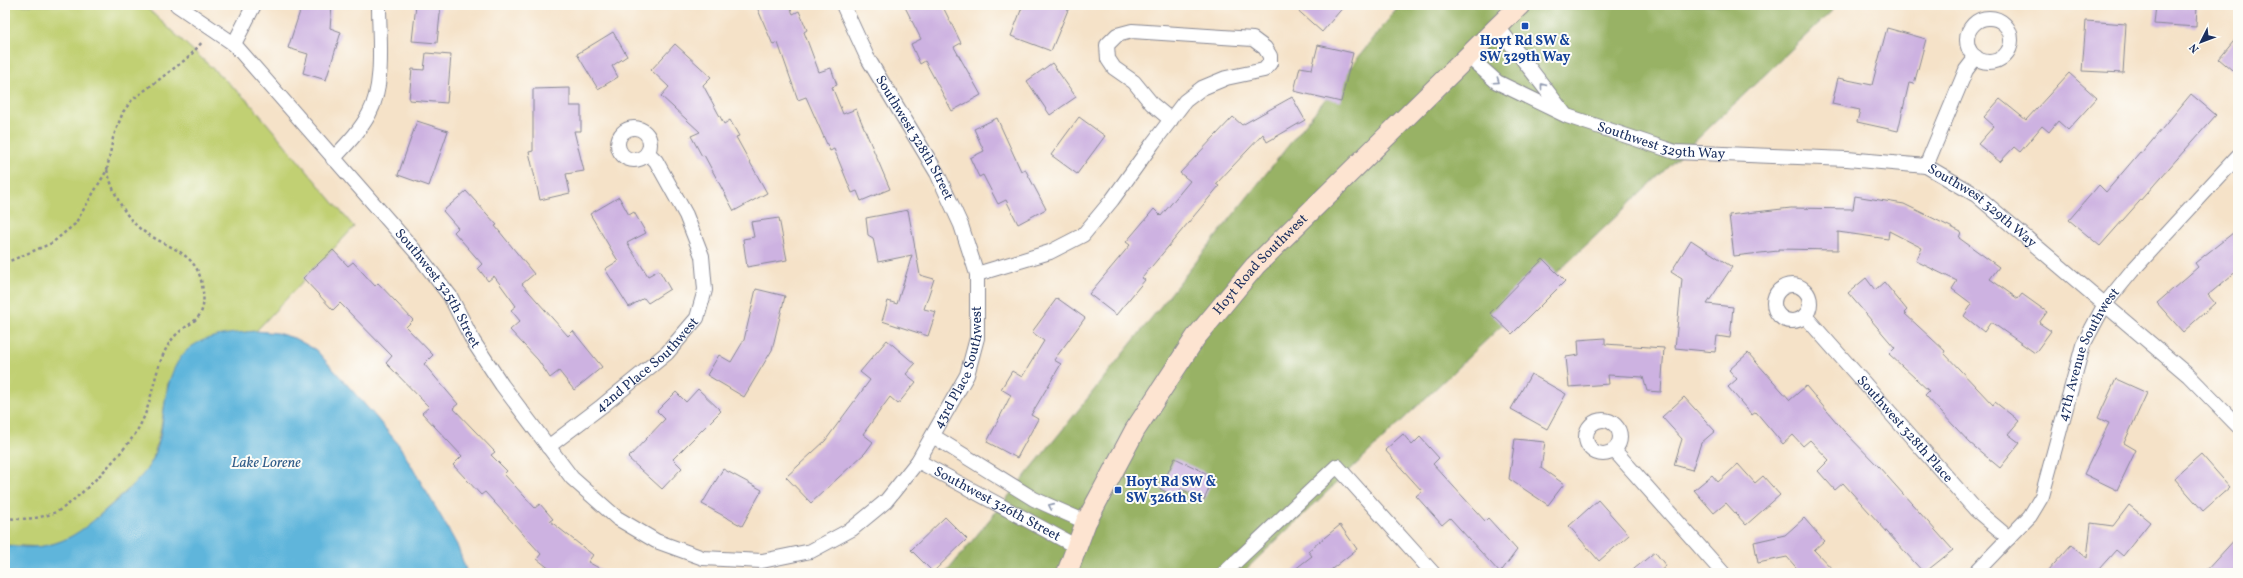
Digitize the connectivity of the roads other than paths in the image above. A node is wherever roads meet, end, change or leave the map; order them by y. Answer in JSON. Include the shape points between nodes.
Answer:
{"nodes":[{"id":1,"x":178,"y":5,"type":"edge"},
{"id":2,"x":254,"y":5,"type":"edge"},
{"id":3,"x":379,"y":5,"type":"edge"},
{"id":4,"x":843,"y":5,"type":"edge"},
{"id":5,"x":1520,"y":5,"type":"edge"},
{"id":6,"x":1498,"y":27,"type":"junction"},
{"id":7,"x":234,"y":44,"type":"junction"},
{"id":8,"x":1468,"y":56,"type":"junction"},
{"id":9,"x":1976,"y":57,"type":"dead end"},
{"id":10,"x":1567,"y":116,"type":"junction"},
{"id":11,"x":1170,"y":120,"type":"junction"},
{"id":12,"x":648,"y":153,"type":"dead end"},
{"id":13,"x":2238,"y":156,"type":"edge"},
{"id":14,"x":333,"y":159,"type":"junction"},
{"id":15,"x":1926,"y":166,"type":"junction"},
{"id":16,"x":977,"y":274,"type":"junction"},
{"id":17,"x":2105,"y":304,"type":"junction"},
{"id":18,"x":1805,"y":316,"type":"dead end"},
{"id":19,"x":2238,"y":426,"type":"edge"},
{"id":20,"x":933,"y":436,"type":"junction"},
{"id":21,"x":548,"y":447,"type":"junction"},
{"id":22,"x":1614,"y":450,"type":"dead end"},
{"id":23,"x":918,"y":461,"type":"junction"},
{"id":24,"x":1086,"y":522,"type":"junction"},
{"id":25,"x":2009,"y":538,"type":"junction"},
{"id":26,"x":1077,"y":548,"type":"junction"},
{"id":27,"x":703,"y":558,"type":"joint"},
{"id":28,"x":1067,"y":573,"type":"edge"},
{"id":29,"x":1224,"y":573,"type":"edge"},
{"id":30,"x":1433,"y":573,"type":"edge"},
{"id":31,"x":1723,"y":573,"type":"edge"},
{"id":32,"x":1975,"y":573,"type":"edge"}],
"edges":[{"from":1,"to":7,"type":"street","name":"Southwest 325th Street"},
{"from":2,"to":7,"type":"street"},
{"from":3,"to":14,"type":"street","via":[[378,82],[374,101],[362,126]]},
{"from":4,"to":16,"type":"street","name":"Southwest 328th Street","via":[[867,57],[937,173],[961,225]]},
{"from":5,"to":6,"type":"main road","name":"Hoyt Road Southwest"},
{"from":6,"to":8,"type":"main road","name":"Hoyt Road Southwest"},
{"from":10,"to":6,"type":"street","one_way":true},
{"from":7,"to":14,"type":"street","name":"Southwest 325th Street"},
{"from":8,"to":10,"type":"street","name":"Southwest 329th Way","one_way":true,"via":[[1497,82]]},
{"from":8,"to":24,"type":"main road","name":"Hoyt Road Southwest","via":[[1255,266],[1196,337],[1135,430]]},
{"from":9,"to":15,"type":"street","via":[[1966,70]]},
{"from":10,"to":15,"type":"street","name":"Southwest 329th Way","via":[[1675,152],[1847,159]]},
{"from":11,"to":11,"type":"street","via":[[1186,101],[1202,88],[1226,78],[1264,70],[1270,63],[1270,56],[1265,48],[1253,39],[1132,31],[1117,35],[1108,46],[1108,59],[1114,68],[1134,82],[1152,104]]},
{"from":11,"to":16,"type":"street","via":[[1112,200],[1083,235],[1050,252]]},
{"from":12,"to":21,"type":"street","name":"42nd Place Southwest","via":[[656,161],[686,215],[702,256],[705,290],[697,318],[667,353]]},
{"from":13,"to":17,"type":"street","name":"47th Avenue Southwest"},
{"from":14,"to":21,"type":"street","name":"Southwest 325th Street","via":[[416,252],[450,296],[473,341]]},
{"from":15,"to":17,"type":"street","name":"Southwest 329th Way","via":[[1976,195]]},
{"from":16,"to":20,"type":"street","name":"43rd Place Southwest","via":[[977,338],[967,375]]},
{"from":17,"to":19,"type":"street","name":"Southwest 329th Way","via":[[2189,376]]},
{"from":17,"to":25,"type":"street","name":"47th Avenue Southwest","via":[[2083,345],[2042,496],[2030,516]]},
{"from":18,"to":25,"type":"street","name":"Southwest 328th Place","via":[[1976,510]]},
{"from":20,"to":23,"type":"street","name":"43rd Place Southwest"},
{"from":24,"to":20,"type":"street","name":"Southwest 326th Street","one_way":true,"via":[[1034,498]]},
{"from":21,"to":27,"type":"street","name":"Southwest 325th Street","via":[[572,478],[617,518],[656,541]]},
{"from":22,"to":31,"type":"street"},
{"from":23,"to":26,"type":"street","name":"Southwest 326th Street"},
{"from":23,"to":27,"type":"street","name":"43rd Place Southwest","via":[[886,501],[852,529],[811,551],[762,561]]},
{"from":24,"to":26,"type":"main road","name":"Hoyt Road Southwest"},
{"from":25,"to":32,"type":"street","name":"47th Avenue Southwest"},
{"from":26,"to":28,"type":"main road","name":"Hoyt Road Southwest"},
{"from":29,"to":30,"type":"street","via":[[1337,466]]}]}
